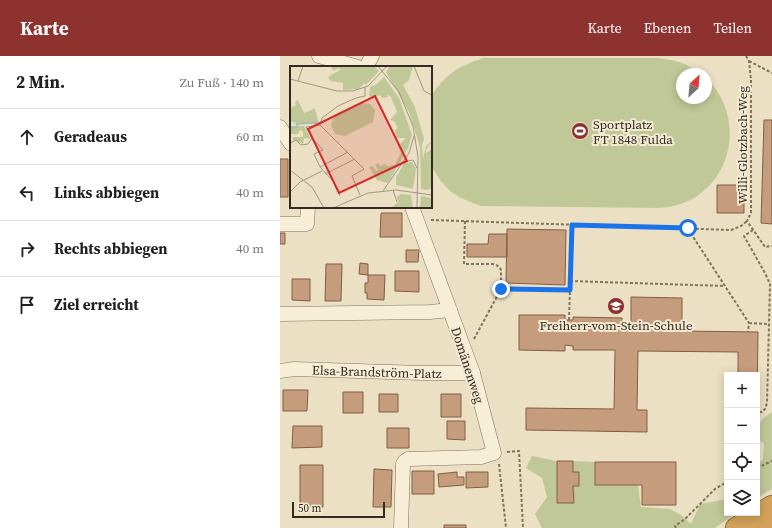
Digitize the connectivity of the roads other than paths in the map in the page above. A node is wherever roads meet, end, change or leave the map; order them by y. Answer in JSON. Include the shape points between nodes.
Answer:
{"nodes":[{"id":1,"x":319,"y":56,"type":"edge"},
{"id":2,"x":372,"y":56,"type":"edge"},
{"id":3,"x":354,"y":66,"type":"edge"},
{"id":4,"x":367,"y":66,"type":"edge"},
{"id":5,"x":280,"y":117,"type":"edge"},
{"id":6,"x":280,"y":128,"type":"edge"},
{"id":7,"x":290,"y":143,"type":"edge"},
{"id":8,"x":308,"y":208,"type":"edge"},
{"id":9,"x":412,"y":208,"type":"edge"},
{"id":10,"x":280,"y":224,"type":"edge"},
{"id":11,"x":450,"y":310,"type":"junction"},
{"id":12,"x":280,"y":314,"type":"edge"},
{"id":13,"x":280,"y":371,"type":"edge"},
{"id":14,"x":473,"y":373,"type":"junction"},
{"id":15,"x":772,"y":506,"type":"edge"},
{"id":16,"x":772,"y":526,"type":"edge"},
{"id":17,"x":401,"y":528,"type":"edge"},
{"id":18,"x":736,"y":528,"type":"edge"},
{"id":19,"x":750,"y":528,"type":"edge"}],
"edges":[{"from":1,"to":3,"type":"street"},
{"from":2,"to":4,"type":"street"},
{"from":5,"to":6,"type":"street"},
{"from":6,"to":7,"type":"street"},
{"from":8,"to":10,"type":"street","via":[[307,224]]},
{"from":9,"to":11,"type":"street","name":"Domänenweg"},
{"from":11,"to":12,"type":"street"},
{"from":11,"to":14,"type":"street","name":"Domänenweg"},
{"from":13,"to":14,"type":"street","name":"Elsa-Brandström-Platz","via":[[294,369]]},
{"from":14,"to":17,"type":"street","name":"Domänenweg","via":[[494,453],[481,457],[405,461]]},
{"from":15,"to":18,"type":"highway"},
{"from":16,"to":19,"type":"highway"}]}
